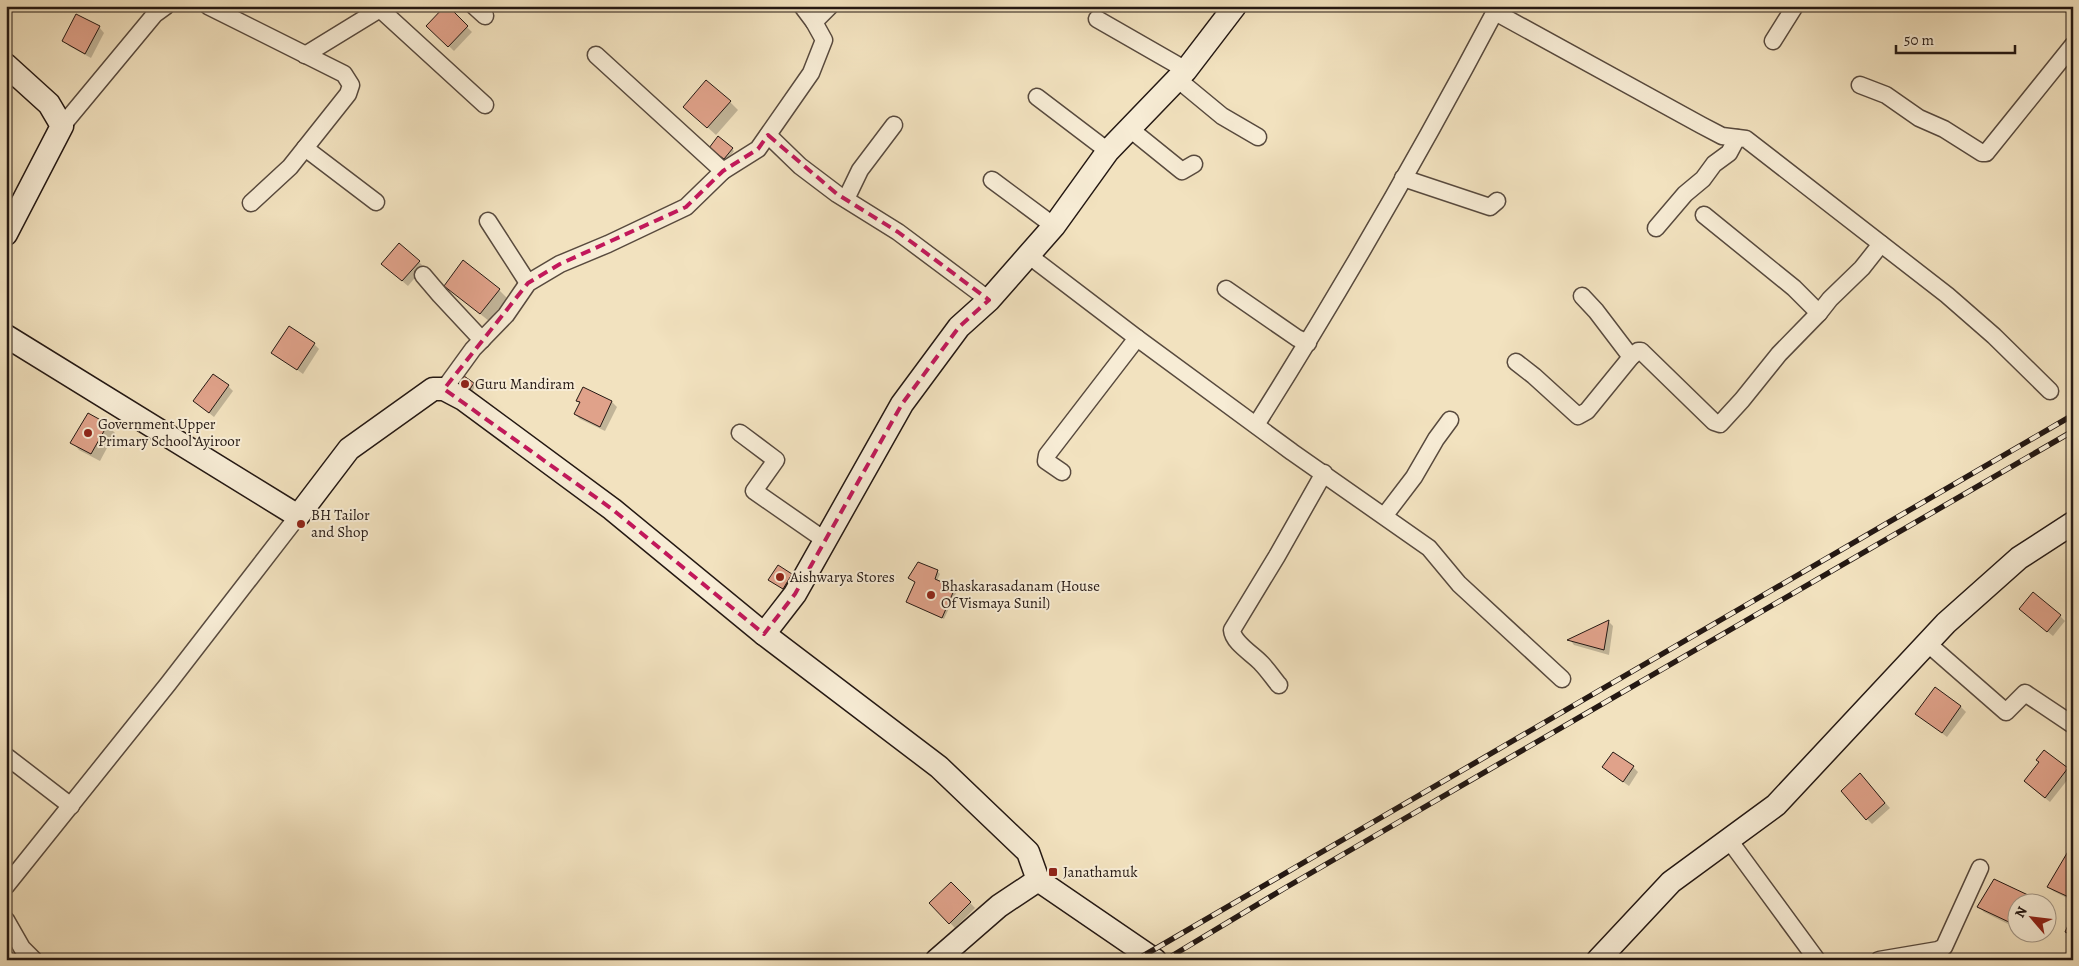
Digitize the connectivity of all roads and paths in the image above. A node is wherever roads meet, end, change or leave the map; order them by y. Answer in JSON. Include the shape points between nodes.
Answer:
{"nodes":[{"id":1,"x":166,"y":6,"type":"edge"},
{"id":2,"x":208,"y":6,"type":"edge"},
{"id":3,"x":802,"y":6,"type":"edge"},
{"id":4,"x":830,"y":6,"type":"edge"},
{"id":5,"x":1235,"y":6,"type":"edge"},
{"id":6,"x":1795,"y":6,"type":"edge"},
{"id":7,"x":383,"y":8,"type":"edge"},
{"id":8,"x":1497,"y":9,"type":"edge"},
{"id":9,"x":1097,"y":19,"type":"dead end"},
{"id":10,"x":814,"y":22,"type":"junction"},
{"id":11,"x":1772,"y":42,"type":"dead end"},
{"id":12,"x":2073,"y":45,"type":"edge"},
{"id":13,"x":305,"y":55,"type":"junction"},
{"id":14,"x":596,"y":55,"type":"dead end"},
{"id":15,"x":6,"y":65,"type":"edge"},
{"id":16,"x":1181,"y":74,"type":"junction"},
{"id":17,"x":1860,"y":86,"type":"dead end"},
{"id":18,"x":1037,"y":97,"type":"dead end"},
{"id":19,"x":485,"y":105,"type":"dead end"},
{"id":20,"x":894,"y":125,"type":"dead end"},
{"id":21,"x":62,"y":126,"type":"junction"},
{"id":22,"x":1130,"y":129,"type":"junction"},
{"id":23,"x":768,"y":135,"type":"junction"},
{"id":24,"x":1258,"y":136,"type":"dead end"},
{"id":25,"x":1737,"y":138,"type":"junction"},
{"id":26,"x":305,"y":148,"type":"junction"},
{"id":27,"x":1108,"y":151,"type":"junction"},
{"id":28,"x":1194,"y":164,"type":"dead end"},
{"id":29,"x":722,"y":171,"type":"junction"},
{"id":30,"x":1403,"y":178,"type":"junction"},
{"id":31,"x":992,"y":180,"type":"dead end"},
{"id":32,"x":846,"y":199,"type":"junction"},
{"id":33,"x":1497,"y":201,"type":"dead end"},
{"id":34,"x":376,"y":202,"type":"dead end"},
{"id":35,"x":251,"y":203,"type":"dead end"},
{"id":36,"x":1704,"y":215,"type":"dead end"},
{"id":37,"x":488,"y":221,"type":"dead end"},
{"id":38,"x":1054,"y":226,"type":"junction"},
{"id":39,"x":1656,"y":228,"type":"dead end"},
{"id":40,"x":6,"y":234,"type":"edge"},
{"id":41,"x":1881,"y":244,"type":"junction"},
{"id":42,"x":1028,"y":255,"type":"junction"},
{"id":43,"x":423,"y":275,"type":"dead end"},
{"id":44,"x":528,"y":282,"type":"junction"},
{"id":45,"x":1226,"y":289,"type":"dead end"},
{"id":46,"x":1582,"y":296,"type":"dead end"},
{"id":47,"x":989,"y":300,"type":"junction"},
{"id":48,"x":1819,"y":313,"type":"junction"},
{"id":49,"x":6,"y":336,"type":"edge"},
{"id":50,"x":1137,"y":338,"type":"junction"},
{"id":51,"x":482,"y":340,"type":"junction"},
{"id":52,"x":1308,"y":343,"type":"junction"},
{"id":53,"x":1632,"y":357,"type":"junction"},
{"id":54,"x":1516,"y":362,"type":"dead end"},
{"id":55,"x":444,"y":389,"type":"junction"},
{"id":56,"x":2050,"y":391,"type":"dead end"},
{"id":57,"x":1450,"y":420,"type":"dead end"},
{"id":58,"x":1256,"y":425,"type":"junction"},
{"id":59,"x":740,"y":433,"type":"dead end"},
{"id":60,"x":1062,"y":472,"type":"dead end"},
{"id":61,"x":1324,"y":474,"type":"junction"},
{"id":62,"x":1384,"y":515,"type":"junction"},
{"id":63,"x":298,"y":516,"type":"junction"},
{"id":64,"x":2073,"y":523,"type":"edge"},
{"id":65,"x":826,"y":541,"type":"junction"},
{"id":66,"x":764,"y":634,"type":"junction"},
{"id":67,"x":1927,"y":643,"type":"junction"},
{"id":68,"x":1562,"y":679,"type":"dead end"},
{"id":69,"x":1279,"y":686,"type":"dead end"},
{"id":70,"x":2073,"y":725,"type":"edge"},
{"id":71,"x":6,"y":756,"type":"edge"},
{"id":72,"x":71,"y":806,"type":"junction"},
{"id":73,"x":1729,"y":840,"type":"junction"},
{"id":74,"x":1980,"y":868,"type":"dead end"},
{"id":75,"x":1038,"y":880,"type":"junction"},
{"id":76,"x":6,"y":886,"type":"edge"},
{"id":77,"x":6,"y":920,"type":"edge"},
{"id":78,"x":34,"y":960,"type":"edge"},
{"id":79,"x":937,"y":960,"type":"edge"},
{"id":80,"x":1155,"y":960,"type":"edge"},
{"id":81,"x":1598,"y":960,"type":"edge"},
{"id":82,"x":1817,"y":960,"type":"edge"},
{"id":83,"x":1879,"y":960,"type":"edge"}],
"edges":[{"from":1,"to":21,"type":"street"},
{"from":2,"to":13,"type":"street"},
{"from":3,"to":10,"type":"street"},
{"from":4,"to":10,"type":"street"},
{"from":5,"to":16,"type":"main road"},
{"from":6,"to":11,"type":"street"},
{"from":7,"to":13,"type":"street"},
{"from":7,"to":19,"type":"street"},
{"from":8,"to":25,"type":"street","via":[[1701,125],[1722,136]]},
{"from":8,"to":30,"type":"street"},
{"from":9,"to":16,"type":"street"},
{"from":10,"to":23,"type":"street","via":[[824,40],[811,73]]},
{"from":12,"to":17,"type":"street","via":[[1986,153],[1919,118],[1886,95]]},
{"from":13,"to":26,"type":"street","via":[[344,74],[351,85],[348,94]]},
{"from":14,"to":29,"type":"street"},
{"from":15,"to":21,"type":"main road","via":[[49,104]]},
{"from":16,"to":22,"type":"main road"},
{"from":16,"to":24,"type":"street","via":[[1222,116]]},
{"from":18,"to":27,"type":"street"},
{"from":20,"to":32,"type":"street","via":[[860,170]]},
{"from":21,"to":40,"type":"main road"},
{"from":22,"to":27,"type":"main road"},
{"from":22,"to":28,"type":"street","via":[[1182,171]]},
{"from":23,"to":29,"type":"street","via":[[758,149]]},
{"from":23,"to":32,"type":"street","via":[[800,166]]},
{"from":25,"to":39,"type":"street","via":[[1729,153],[1714,164]]},
{"from":25,"to":41,"type":"street","via":[[1746,139]]},
{"from":26,"to":34,"type":"street"},
{"from":26,"to":35,"type":"street","via":[[290,167]]},
{"from":27,"to":38,"type":"main road"},
{"from":29,"to":44,"type":"street","via":[[686,207],[560,264]]},
{"from":30,"to":33,"type":"street","via":[[1490,207]]},
{"from":30,"to":52,"type":"street"},
{"from":31,"to":38,"type":"street"},
{"from":32,"to":47,"type":"street","via":[[898,232]]},
{"from":36,"to":48,"type":"street","via":[[1794,288]]},
{"from":37,"to":44,"type":"street"},
{"from":38,"to":42,"type":"main road"},
{"from":41,"to":48,"type":"street"},
{"from":41,"to":56,"type":"street","via":[[1974,318]]},
{"from":42,"to":47,"type":"main road"},
{"from":42,"to":50,"type":"street"},
{"from":43,"to":51,"type":"street"},
{"from":44,"to":51,"type":"street","via":[[506,315]]},
{"from":45,"to":52,"type":"street"},
{"from":46,"to":53,"type":"street"},
{"from":47,"to":65,"type":"main road","via":[[959,327],[902,404]]},
{"from":48,"to":53,"type":"street","via":[[1778,354],[1720,424],[1714,422],[1641,351]]},
{"from":49,"to":63,"type":"main road"},
{"from":50,"to":58,"type":"street"},
{"from":50,"to":60,"type":"street","via":[[1047,455],[1046,461]]},
{"from":51,"to":55,"type":"street"},
{"from":52,"to":58,"type":"street"},
{"from":53,"to":54,"type":"street","via":[[1587,411],[1578,416]]},
{"from":55,"to":63,"type":"main road","via":[[433,389],[349,449]]},
{"from":55,"to":66,"type":"main road","via":[[463,399],[612,509]]},
{"from":57,"to":62,"type":"street","via":[[1414,477]]},
{"from":58,"to":61,"type":"street"},
{"from":59,"to":65,"type":"street","via":[[776,460],[754,492]]},
{"from":61,"to":62,"type":"street"},
{"from":61,"to":69,"type":"street","via":[[1232,630],[1237,640],[1261,662]]},
{"from":62,"to":68,"type":"street","via":[[1429,548],[1458,584]]},
{"from":63,"to":72,"type":"street"},
{"from":64,"to":67,"type":"main road","via":[[2019,558]]},
{"from":65,"to":66,"type":"main road","via":[[795,594]]},
{"from":66,"to":75,"type":"main road","via":[[939,767],[1028,852]]},
{"from":67,"to":70,"type":"street","via":[[2006,712],[2025,693]]},
{"from":67,"to":73,"type":"main road","via":[[1776,805]]},
{"from":71,"to":72,"type":"street"},
{"from":72,"to":76,"type":"street"},
{"from":73,"to":81,"type":"main road","via":[[1671,882]]},
{"from":73,"to":82,"type":"street"},
{"from":74,"to":83,"type":"street","via":[[1944,947]]},
{"from":75,"to":79,"type":"main road","via":[[999,906]]},
{"from":75,"to":80,"type":"main road"},
{"from":77,"to":78,"type":"street","via":[[22,948]]}]}
